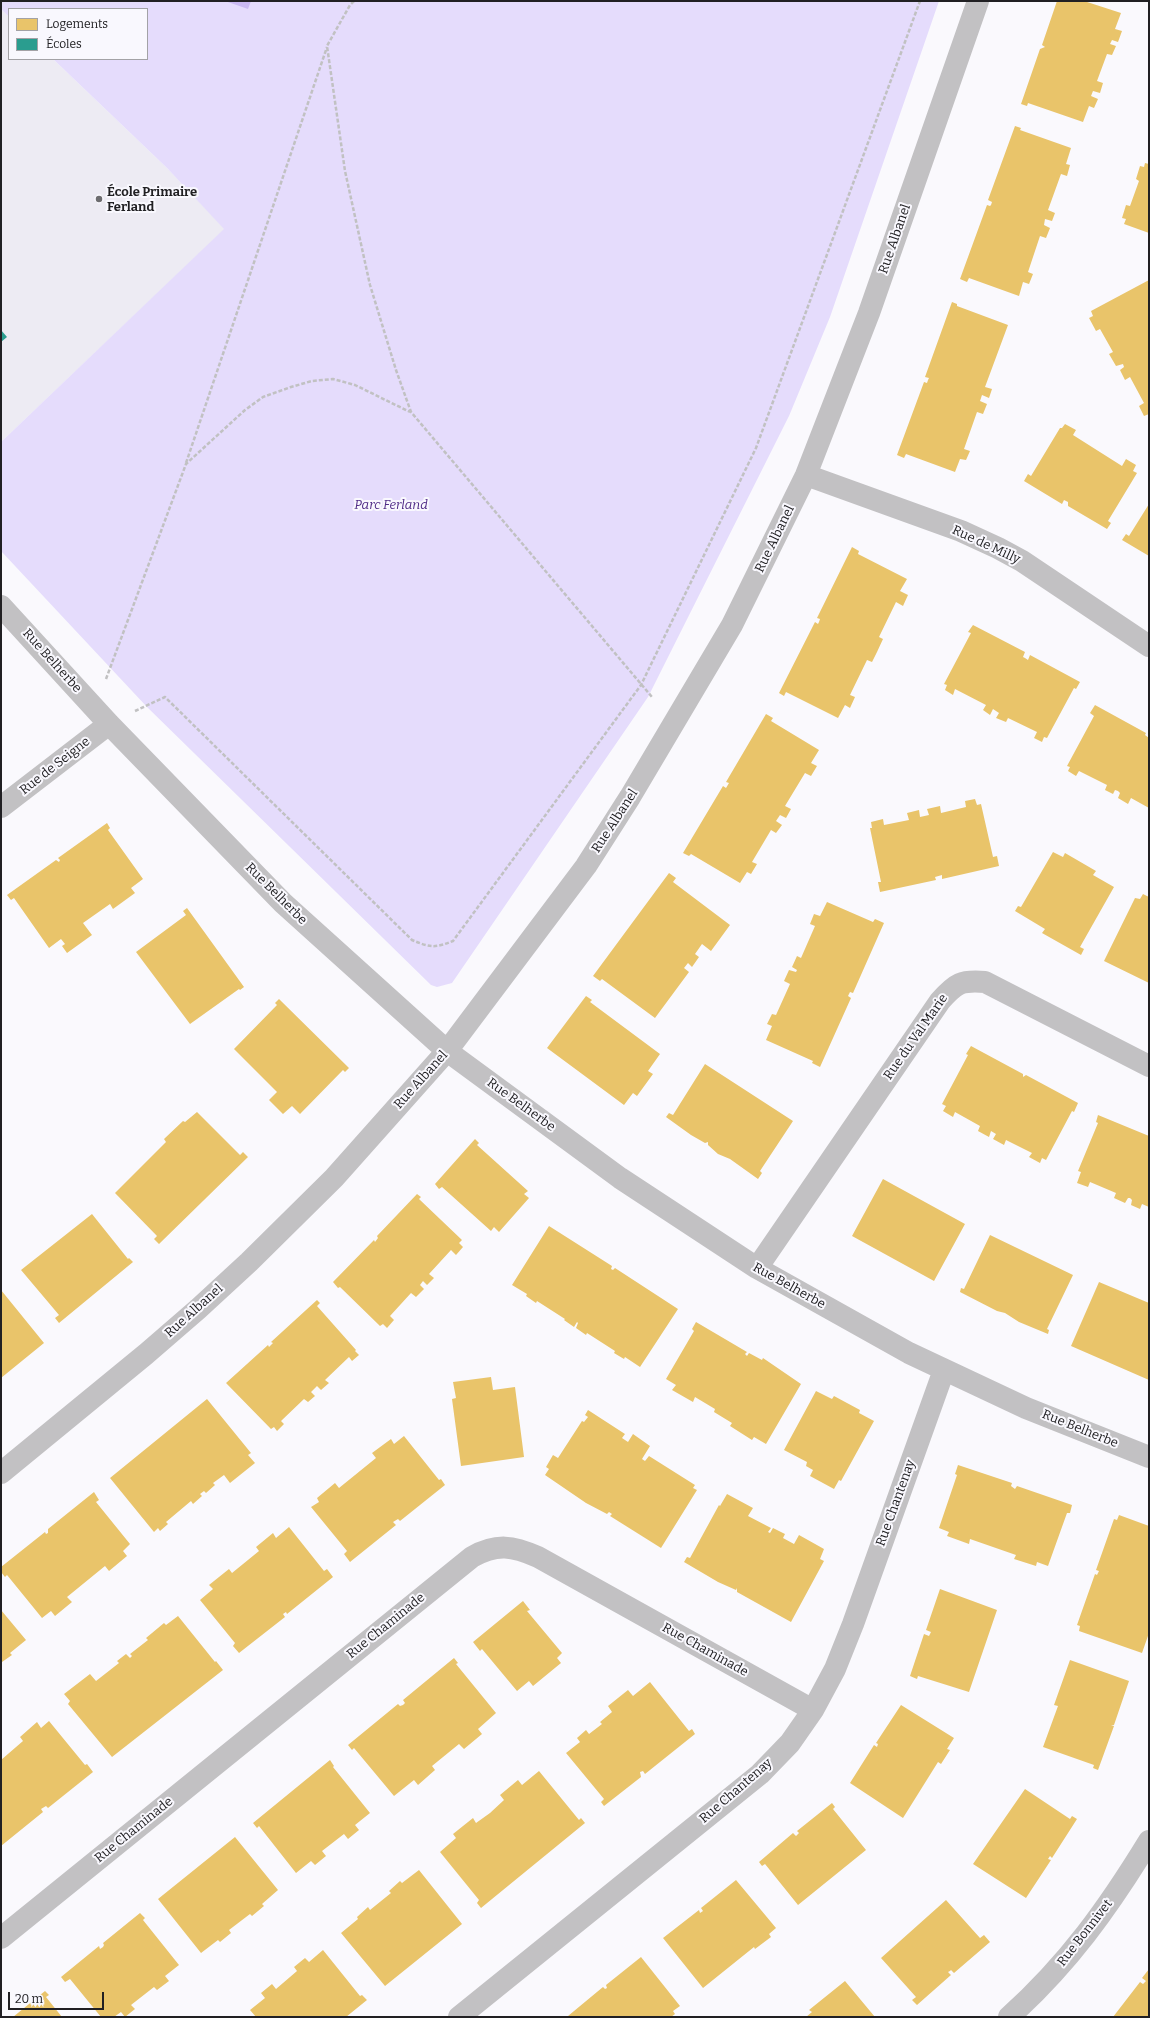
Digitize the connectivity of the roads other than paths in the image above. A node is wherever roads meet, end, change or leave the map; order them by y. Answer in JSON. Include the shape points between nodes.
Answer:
{"nodes":[{"id":1,"x":978,"y":1,"type":"edge"},
{"id":2,"x":806,"y":475,"type":"junction"},
{"id":3,"x":1,"y":606,"type":"edge"},
{"id":4,"x":1149,"y":646,"type":"edge"},
{"id":5,"x":109,"y":724,"type":"junction"},
{"id":6,"x":1,"y":808,"type":"edge"},
{"id":7,"x":447,"y":1052,"type":"junction"},
{"id":8,"x":1149,"y":1066,"type":"edge"},
{"id":9,"x":757,"y":1268,"type":"junction"},
{"id":10,"x":944,"y":1370,"type":"junction"},
{"id":11,"x":1149,"y":1457,"type":"edge"},
{"id":12,"x":1,"y":1473,"type":"edge"},
{"id":13,"x":813,"y":1710,"type":"junction"},
{"id":14,"x":1149,"y":1840,"type":"edge"},
{"id":15,"x":1,"y":1938,"type":"edge"},
{"id":16,"x":459,"y":2017,"type":"edge"},
{"id":17,"x":1009,"y":2017,"type":"edge"}],
"edges":[{"from":1,"to":2,"type":"street","name":"Rue Albanel","via":[[869,313]]},
{"from":2,"to":4,"type":"street","name":"Rue de Milly","via":[[961,531],[998,548],[1022,561]]},
{"from":2,"to":7,"type":"street","name":"Rue Albanel","via":[[732,625],[630,797],[586,866]]},
{"from":3,"to":5,"type":"street","name":"Rue Belherbe"},
{"from":5,"to":6,"type":"street","name":"Rue de Seigne"},
{"from":5,"to":7,"type":"street","name":"Rue Belherbe","via":[[283,903]]},
{"from":7,"to":9,"type":"street","name":"Rue Belherbe","via":[[620,1178]]},
{"from":7,"to":12,"type":"street","name":"Rue Albanel","via":[[334,1178],[249,1262],[146,1354]]},
{"from":8,"to":9,"type":"street","name":"Rue du Val Marie","via":[[985,982],[968,980],[952,987]]},
{"from":9,"to":10,"type":"street","name":"Rue Belherbe"},
{"from":10,"to":11,"type":"street","name":"Rue Belherbe","via":[[1026,1408]]},
{"from":10,"to":13,"type":"street","name":"Rue Chantenay","via":[[853,1624],[835,1669]]},
{"from":13,"to":15,"type":"street","name":"Rue Chaminade","via":[[538,1557],[519,1549],[502,1547],[485,1550],[472,1557]]},
{"from":13,"to":16,"type":"street","name":"Rue Chantenay","via":[[790,1743],[760,1774]]},
{"from":14,"to":17,"type":"street","name":"Rue Bonnivet","via":[[1120,1888],[1079,1944]]}]}
